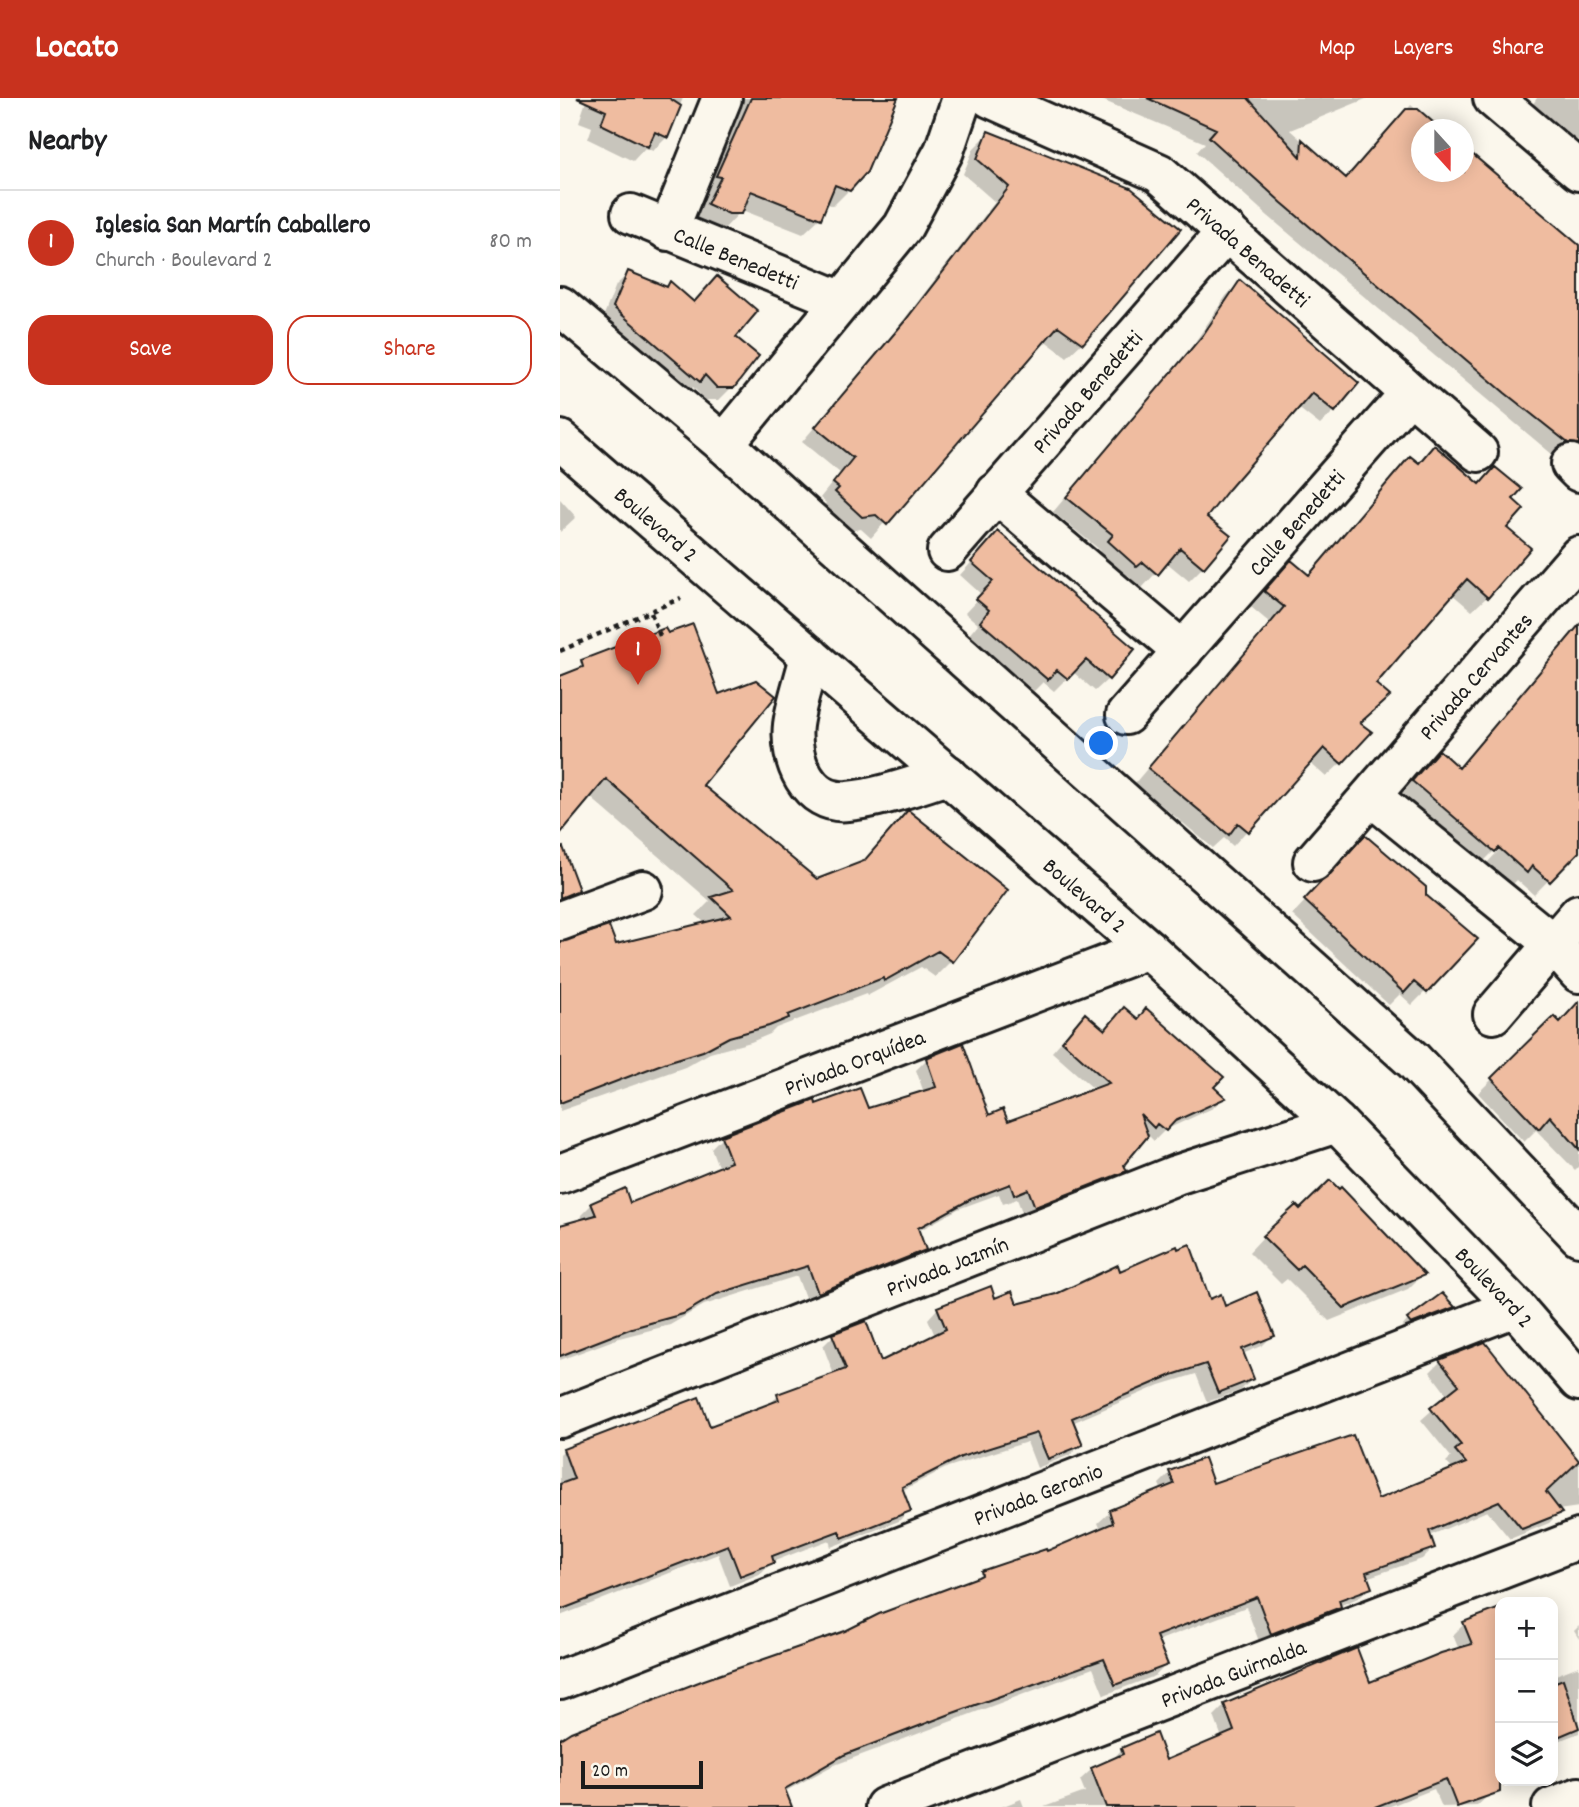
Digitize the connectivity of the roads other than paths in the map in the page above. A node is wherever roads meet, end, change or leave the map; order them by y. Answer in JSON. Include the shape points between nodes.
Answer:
{"nodes":[{"id":1,"x":722,"y":98,"type":"edge"},
{"id":2,"x":962,"y":98,"type":"edge"},
{"id":3,"x":990,"y":98,"type":"edge"},
{"id":4,"x":1493,"y":98,"type":"edge"},
{"id":5,"x":1579,"y":171,"type":"edge"},
{"id":6,"x":631,"y":214,"type":"dead end"},
{"id":7,"x":668,"y":231,"type":"junction"},
{"id":8,"x":1227,"y":231,"type":"junction"},
{"id":9,"x":840,"y":300,"type":"junction"},
{"id":10,"x":560,"y":306,"type":"edge"},
{"id":11,"x":1409,"y":394,"type":"junction"},
{"id":12,"x":560,"y":440,"type":"edge"},
{"id":13,"x":724,"y":444,"type":"junction"},
{"id":14,"x":1478,"y":452,"type":"dead end"},
{"id":15,"x":996,"y":493,"type":"junction"},
{"id":16,"x":947,"y":551,"type":"dead end"},
{"id":17,"x":1579,"y":556,"type":"edge"},
{"id":18,"x":1183,"y":651,"type":"junction"},
{"id":19,"x":810,"y":656,"type":"junction"},
{"id":20,"x":1126,"y":715,"type":"dead end"},
{"id":21,"x":948,"y":775,"type":"junction"},
{"id":22,"x":1372,"y":797,"type":"junction"},
{"id":23,"x":1313,"y":863,"type":"dead end"},
{"id":24,"x":643,"y":890,"type":"dead end"},
{"id":25,"x":1579,"y":914,"type":"edge"},
{"id":26,"x":560,"y":921,"type":"edge"},
{"id":27,"x":1552,"y":943,"type":"junction"},
{"id":28,"x":1148,"y":949,"type":"junction"},
{"id":29,"x":1579,"y":973,"type":"edge"},
{"id":30,"x":1493,"y":1014,"type":"dead end"},
{"id":31,"x":1338,"y":1123,"type":"junction"},
{"id":32,"x":560,"y":1174,"type":"edge"},
{"id":33,"x":1579,"y":1236,"type":"edge"},
{"id":34,"x":1516,"y":1307,"type":"junction"},
{"id":35,"x":1579,"y":1381,"type":"edge"},
{"id":36,"x":560,"y":1418,"type":"edge"},
{"id":37,"x":1579,"y":1539,"type":"edge"},
{"id":38,"x":560,"y":1680,"type":"edge"},
{"id":39,"x":1579,"y":1797,"type":"edge"},
{"id":40,"x":885,"y":1807,"type":"edge"},
{"id":41,"x":1552,"y":1807,"type":"edge"}],
"edges":[{"from":1,"to":7,"type":"street"},
{"from":2,"to":9,"type":"street","via":[[944,151],[903,228]]},
{"from":3,"to":8,"type":"street","name":"Privada Benadetti","via":[[1159,173]]},
{"from":4,"to":5,"type":"street"},
{"from":6,"to":7,"type":"street","name":"Calle Benedetti"},
{"from":7,"to":9,"type":"street","name":"Calle Benedetti"},
{"from":8,"to":11,"type":"street","name":"Privada Benadetti"},
{"from":8,"to":15,"type":"street","name":"Privada Benedetti"},
{"from":9,"to":13,"type":"street"},
{"from":10,"to":13,"type":"street"},
{"from":11,"to":14,"type":"street","name":"Privada Benadetti"},
{"from":11,"to":18,"type":"street","name":"Calle Benedetti"},
{"from":12,"to":19,"type":"street","name":"Boulevard 2"},
{"from":13,"to":33,"type":"street","via":[[1413,1060]]},
{"from":15,"to":16,"type":"street","name":"Privada Benedetti"},
{"from":15,"to":18,"type":"street"},
{"from":17,"to":22,"type":"street","name":"Privada Cervantes"},
{"from":18,"to":20,"type":"street","name":"Calle Benedetti"},
{"from":19,"to":21,"type":"street","name":"Boulevard 2"},
{"from":19,"to":21,"type":"street","via":[[793,726],[798,764],[808,787],[828,800],[846,802]]},
{"from":21,"to":28,"type":"street","name":"Boulevard 2"},
{"from":22,"to":23,"type":"street","name":"Privada Cervantes"},
{"from":22,"to":27,"type":"street"},
{"from":24,"to":26,"type":"street"},
{"from":25,"to":27,"type":"street"},
{"from":27,"to":29,"type":"street"},
{"from":27,"to":30,"type":"street"},
{"from":28,"to":31,"type":"street","name":"Boulevard 2"},
{"from":28,"to":32,"type":"street","name":"Privada Orquídea"},
{"from":31,"to":34,"type":"street","name":"Boulevard 2"},
{"from":31,"to":36,"type":"street","name":"Privada Jazmín","via":[[1176,1175]]},
{"from":34,"to":35,"type":"street","name":"Boulevard 2"},
{"from":34,"to":38,"type":"street","name":"Privada Geranio"},
{"from":37,"to":40,"type":"street","name":"Privada Guirnalda"},
{"from":39,"to":41,"type":"street"}]}
